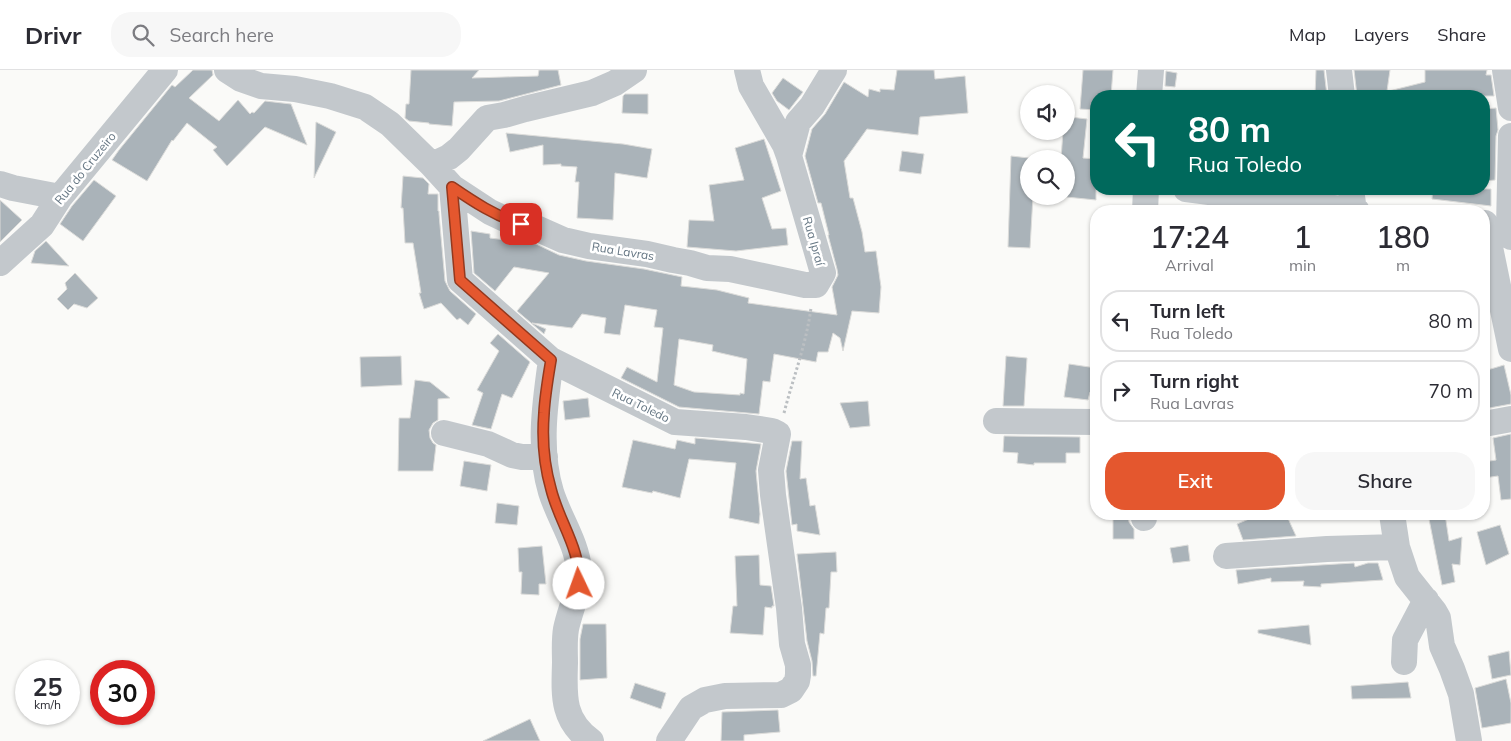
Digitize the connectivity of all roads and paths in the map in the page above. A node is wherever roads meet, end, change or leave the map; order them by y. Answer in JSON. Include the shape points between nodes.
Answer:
{"nodes":[{"id":1,"x":165,"y":70,"type":"edge"},
{"id":2,"x":227,"y":70,"type":"edge"},
{"id":3,"x":634,"y":70,"type":"edge"},
{"id":4,"x":747,"y":70,"type":"edge"},
{"id":5,"x":834,"y":70,"type":"edge"},
{"id":6,"x":1151,"y":70,"type":"edge"},
{"id":7,"x":1339,"y":70,"type":"edge"},
{"id":8,"x":1505,"y":70,"type":"edge"},
{"id":9,"x":292,"y":80,"type":"edge"},
{"id":10,"x":1149,"y":90,"type":"edge"},
{"id":11,"x":1341,"y":90,"type":"edge"},
{"id":12,"x":1511,"y":108,"type":"edge"},
{"id":13,"x":1511,"y":136,"type":"edge"},
{"id":14,"x":789,"y":156,"type":"junction"},
{"id":15,"x":432,"y":165,"type":"junction"},
{"id":16,"x":6,"y":186,"type":"edge"},
{"id":17,"x":452,"y":187,"type":"junction"},
{"id":18,"x":1232,"y":195,"type":"edge"},
{"id":19,"x":60,"y":197,"type":"junction"},
{"id":20,"x":1309,"y":205,"type":"edge"},
{"id":21,"x":42,"y":225,"type":"junction"},
{"id":22,"x":1497,"y":227,"type":"edge"},
{"id":23,"x":0,"y":263,"type":"edge"},
{"id":24,"x":805,"y":285,"type":"junction"},
{"id":25,"x":1511,"y":349,"type":"edge"},
{"id":26,"x":551,"y":360,"type":"junction"},
{"id":27,"x":1511,"y":419,"type":"edge"},
{"id":28,"x":996,"y":421,"type":"dead end"},
{"id":29,"x":1090,"y":422,"type":"edge"},
{"id":30,"x":1490,"y":423,"type":"edge"},
{"id":31,"x":444,"y":433,"type":"dead end"},
{"id":32,"x":778,"y":434,"type":"junction"},
{"id":33,"x":545,"y":457,"type":"junction"},
{"id":34,"x":1393,"y":520,"type":"edge"},
{"id":35,"x":1397,"y":547,"type":"junction"},
{"id":36,"x":1226,"y":556,"type":"dead end"},
{"id":37,"x":1426,"y":600,"type":"junction"},
{"id":38,"x":1404,"y":662,"type":"dead end"},
{"id":39,"x":591,"y":741,"type":"edge"},
{"id":40,"x":669,"y":741,"type":"edge"},
{"id":41,"x":1469,"y":741,"type":"edge"}],
"edges":[{"from":1,"to":19,"type":"street","name":"Rua do Cruzeiro"},
{"from":2,"to":9,"type":"street","name":"Rua Lavras","via":[[261,86]]},
{"from":3,"to":15,"type":"street","via":[[592,93],[487,118],[449,157]]},
{"from":4,"to":14,"type":"street","name":"Rua Ipraí","via":[[752,86]]},
{"from":5,"to":14,"type":"street","via":[[798,122]]},
{"from":6,"to":10,"type":"street"},
{"from":7,"to":11,"type":"street"},
{"from":8,"to":12,"type":"street"},
{"from":9,"to":15,"type":"street","name":"Rua Lavras","via":[[374,112]]},
{"from":13,"to":22,"type":"street"},
{"from":14,"to":24,"type":"street","name":"Rua Ipraí","via":[[823,273],[816,285]]},
{"from":15,"to":17,"type":"street","name":"Rua Lavras"},
{"from":16,"to":19,"type":"street"},
{"from":16,"to":21,"type":"street"},
{"from":17,"to":24,"type":"street","name":"Rua Lavras","via":[[498,216],[563,240]]},
{"from":17,"to":26,"type":"street","name":"Rua Toledo","via":[[460,280]]},
{"from":18,"to":20,"type":"street"},
{"from":19,"to":21,"type":"street","name":"Rua do Cruzeiro"},
{"from":21,"to":23,"type":"street","name":"Rua do Cruzeiro"},
{"from":22,"to":25,"type":"street"},
{"from":24,"to":32,"type":"path","via":[[812,298],[808,332]]},
{"from":26,"to":32,"type":"street","name":"Rua Toledo","via":[[675,422],[772,430]]},
{"from":26,"to":33,"type":"street","via":[[544,414]]},
{"from":27,"to":30,"type":"street"},
{"from":28,"to":29,"type":"street"},
{"from":31,"to":33,"type":"street","via":[[488,444],[512,455]]},
{"from":32,"to":40,"type":"street","via":[[771,470],[792,644],[798,665],[797,682],[787,693],[778,695],[725,696],[705,700],[692,708]]},
{"from":33,"to":39,"type":"street","via":[[551,492],[575,550],[579,570],[579,584],[565,639],[566,702],[573,724]]},
{"from":34,"to":35,"type":"street"},
{"from":35,"to":36,"type":"street"},
{"from":35,"to":37,"type":"street","via":[[1407,577]]},
{"from":37,"to":38,"type":"street","via":[[1405,640]]},
{"from":37,"to":41,"type":"street","via":[[1438,618],[1442,646],[1461,694]]}]}
